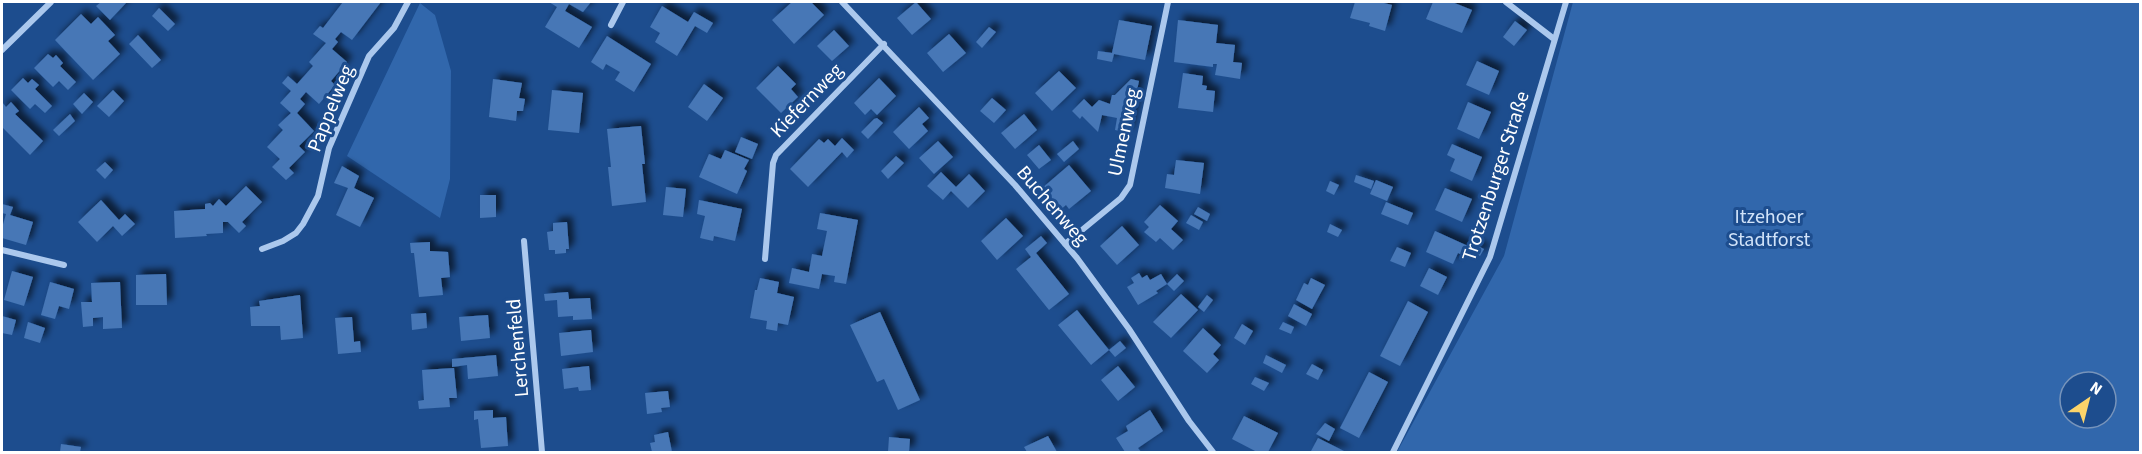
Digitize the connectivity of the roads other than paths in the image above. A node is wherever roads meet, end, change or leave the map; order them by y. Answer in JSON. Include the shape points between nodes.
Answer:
{"nodes":[{"id":1,"x":51,"y":2,"type":"edge"},
{"id":2,"x":408,"y":2,"type":"edge"},
{"id":3,"x":623,"y":2,"type":"edge"},
{"id":4,"x":842,"y":2,"type":"edge"},
{"id":5,"x":1168,"y":2,"type":"edge"},
{"id":6,"x":1506,"y":2,"type":"edge"},
{"id":7,"x":1566,"y":2,"type":"edge"},
{"id":8,"x":611,"y":25,"type":"dead end"},
{"id":9,"x":1554,"y":39,"type":"junction"},
{"id":10,"x":884,"y":44,"type":"junction"},
{"id":11,"x":2,"y":50,"type":"edge"},
{"id":12,"x":524,"y":241,"type":"dead end"},
{"id":13,"x":1065,"y":243,"type":"junction"},
{"id":14,"x":262,"y":249,"type":"dead end"},
{"id":15,"x":2,"y":250,"type":"edge"},
{"id":16,"x":765,"y":259,"type":"dead end"},
{"id":17,"x":64,"y":265,"type":"dead end"},
{"id":18,"x":542,"y":453,"type":"edge"},
{"id":19,"x":1212,"y":453,"type":"edge"},
{"id":20,"x":1393,"y":453,"type":"edge"}],
"edges":[{"from":1,"to":11,"type":"street"},
{"from":2,"to":14,"type":"street","name":"Pappelweg","via":[[394,28],[369,56],[329,148],[318,196],[303,224],[283,241]]},
{"from":3,"to":8,"type":"street"},
{"from":4,"to":10,"type":"street","name":"Buchenweg"},
{"from":5,"to":13,"type":"street","name":"Ulmenweg","via":[[1130,185],[1121,198]]},
{"from":6,"to":9,"type":"street"},
{"from":7,"to":9,"type":"street","name":"Trotzenburger Straße"},
{"from":9,"to":20,"type":"street","name":"Trotzenburger Straße","via":[[1490,257]]},
{"from":10,"to":13,"type":"street","name":"Buchenweg"},
{"from":10,"to":16,"type":"street","name":"Kiefernweg","via":[[776,155]]},
{"from":12,"to":18,"type":"street","name":"Lerchenfeld"},
{"from":13,"to":19,"type":"street","name":"Buchenweg","via":[[1104,293]]},
{"from":15,"to":17,"type":"street"}]}
